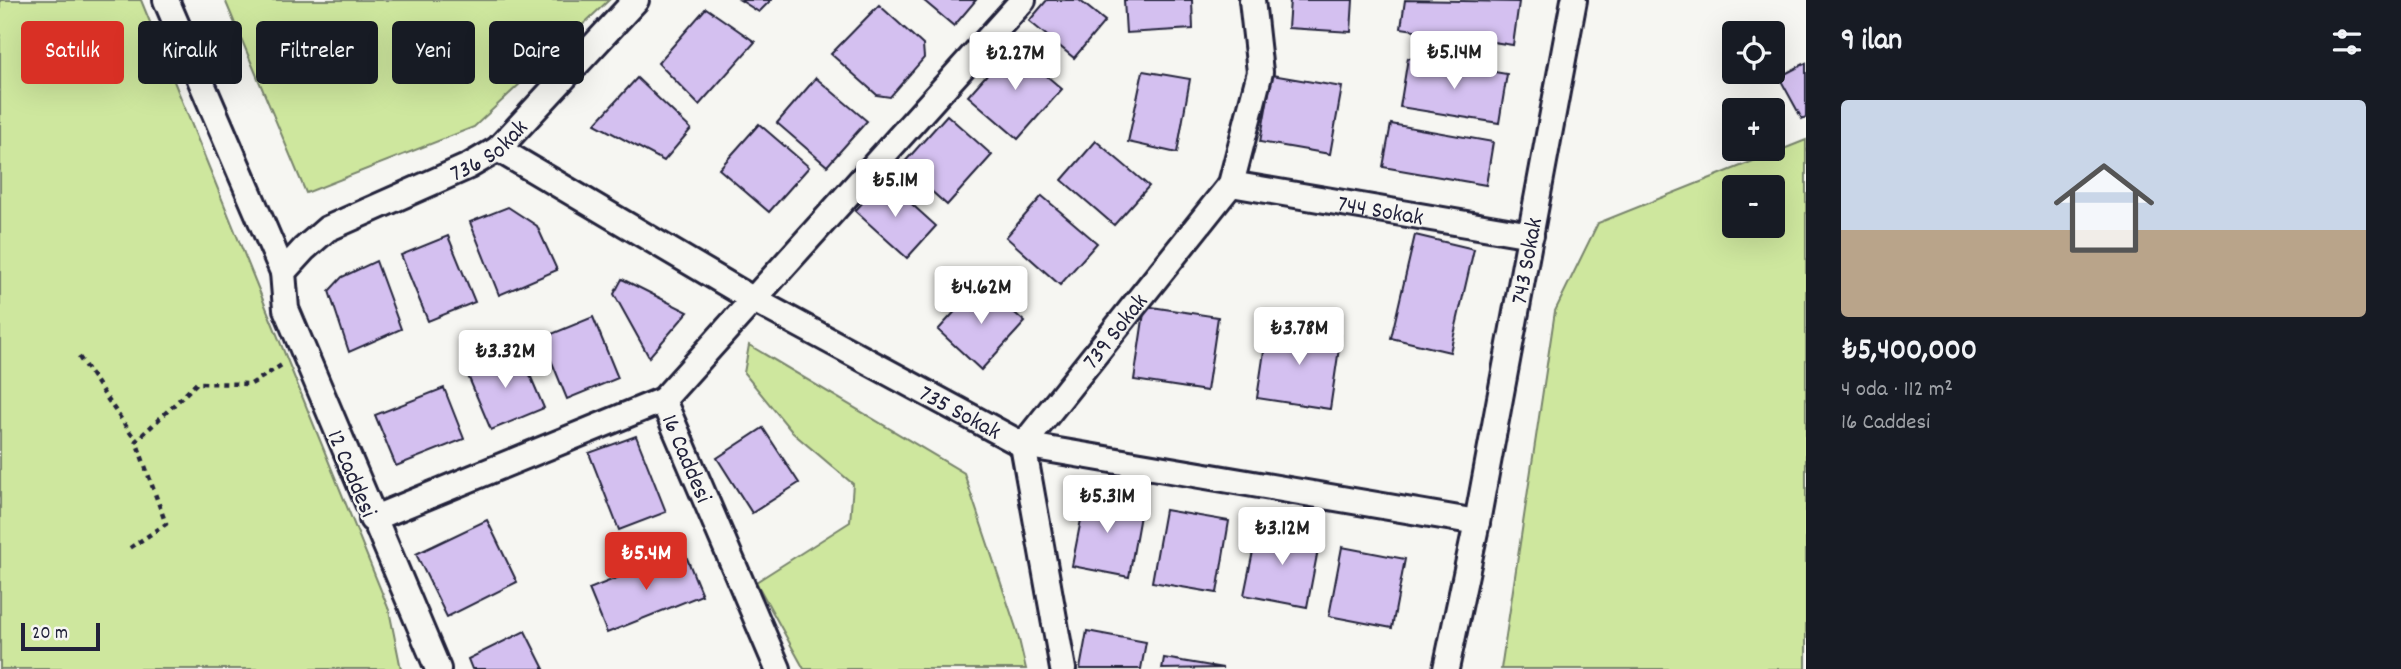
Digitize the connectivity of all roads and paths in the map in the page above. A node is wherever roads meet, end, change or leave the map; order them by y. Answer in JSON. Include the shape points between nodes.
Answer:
{"nodes":[{"id":1,"x":166,"y":0,"type":"edge"},
{"id":2,"x":636,"y":0,"type":"edge"},
{"id":3,"x":1023,"y":0,"type":"edge"},
{"id":4,"x":1252,"y":0,"type":"edge"},
{"id":5,"x":1574,"y":0,"type":"edge"},
{"id":6,"x":498,"y":149,"type":"junction"},
{"id":7,"x":1231,"y":184,"type":"junction"},
{"id":8,"x":1531,"y":235,"type":"junction"},
{"id":9,"x":283,"y":272,"type":"junction"},
{"id":10,"x":754,"y":300,"type":"junction"},
{"id":11,"x":303,"y":351,"type":"junction"},
{"id":12,"x":79,"y":358,"type":"dead end"},
{"id":13,"x":663,"y":400,"type":"junction"},
{"id":14,"x":136,"y":441,"type":"junction"},
{"id":15,"x":1023,"y":445,"type":"junction"},
{"id":16,"x":372,"y":519,"type":"junction"},
{"id":17,"x":1477,"y":522,"type":"junction"},
{"id":18,"x":130,"y":548,"type":"dead end"},
{"id":19,"x":438,"y":669,"type":"edge"},
{"id":20,"x":778,"y":669,"type":"edge"},
{"id":21,"x":1063,"y":669,"type":"edge"},
{"id":22,"x":1446,"y":669,"type":"edge"}],
"edges":[{"from":1,"to":9,"type":"street","name":"12 Caddesi"},
{"from":2,"to":6,"type":"street","name":"736 Sokak"},
{"from":3,"to":10,"type":"street"},
{"from":4,"to":7,"type":"street","name":"739 Sokak","via":[[1260,72]]},
{"from":5,"to":8,"type":"street","name":"743 Sokak"},
{"from":6,"to":9,"type":"street","name":"736 Sokak","via":[[327,229]]},
{"from":6,"to":10,"type":"street","name":"735 Sokak"},
{"from":7,"to":8,"type":"street","name":"744 Sokak"},
{"from":7,"to":15,"type":"street","name":"739 Sokak"},
{"from":8,"to":17,"type":"street","name":"743 Sokak"},
{"from":9,"to":11,"type":"street","name":"12 Caddesi","via":[[286,309]]},
{"from":10,"to":13,"type":"street"},
{"from":10,"to":15,"type":"street","name":"735 Sokak"},
{"from":11,"to":14,"type":"path","via":[[251,384],[197,383]]},
{"from":11,"to":16,"type":"street","name":"12 Caddesi"},
{"from":12,"to":14,"type":"path"},
{"from":13,"to":16,"type":"street"},
{"from":13,"to":20,"type":"street","name":"16 Caddesi"},
{"from":14,"to":18,"type":"path","via":[[166,524]]},
{"from":15,"to":17,"type":"street","name":"735 Sokak"},
{"from":15,"to":21,"type":"street"},
{"from":16,"to":19,"type":"street","name":"12 Caddesi"},
{"from":17,"to":22,"type":"street","name":"743 Sokak"}]}
